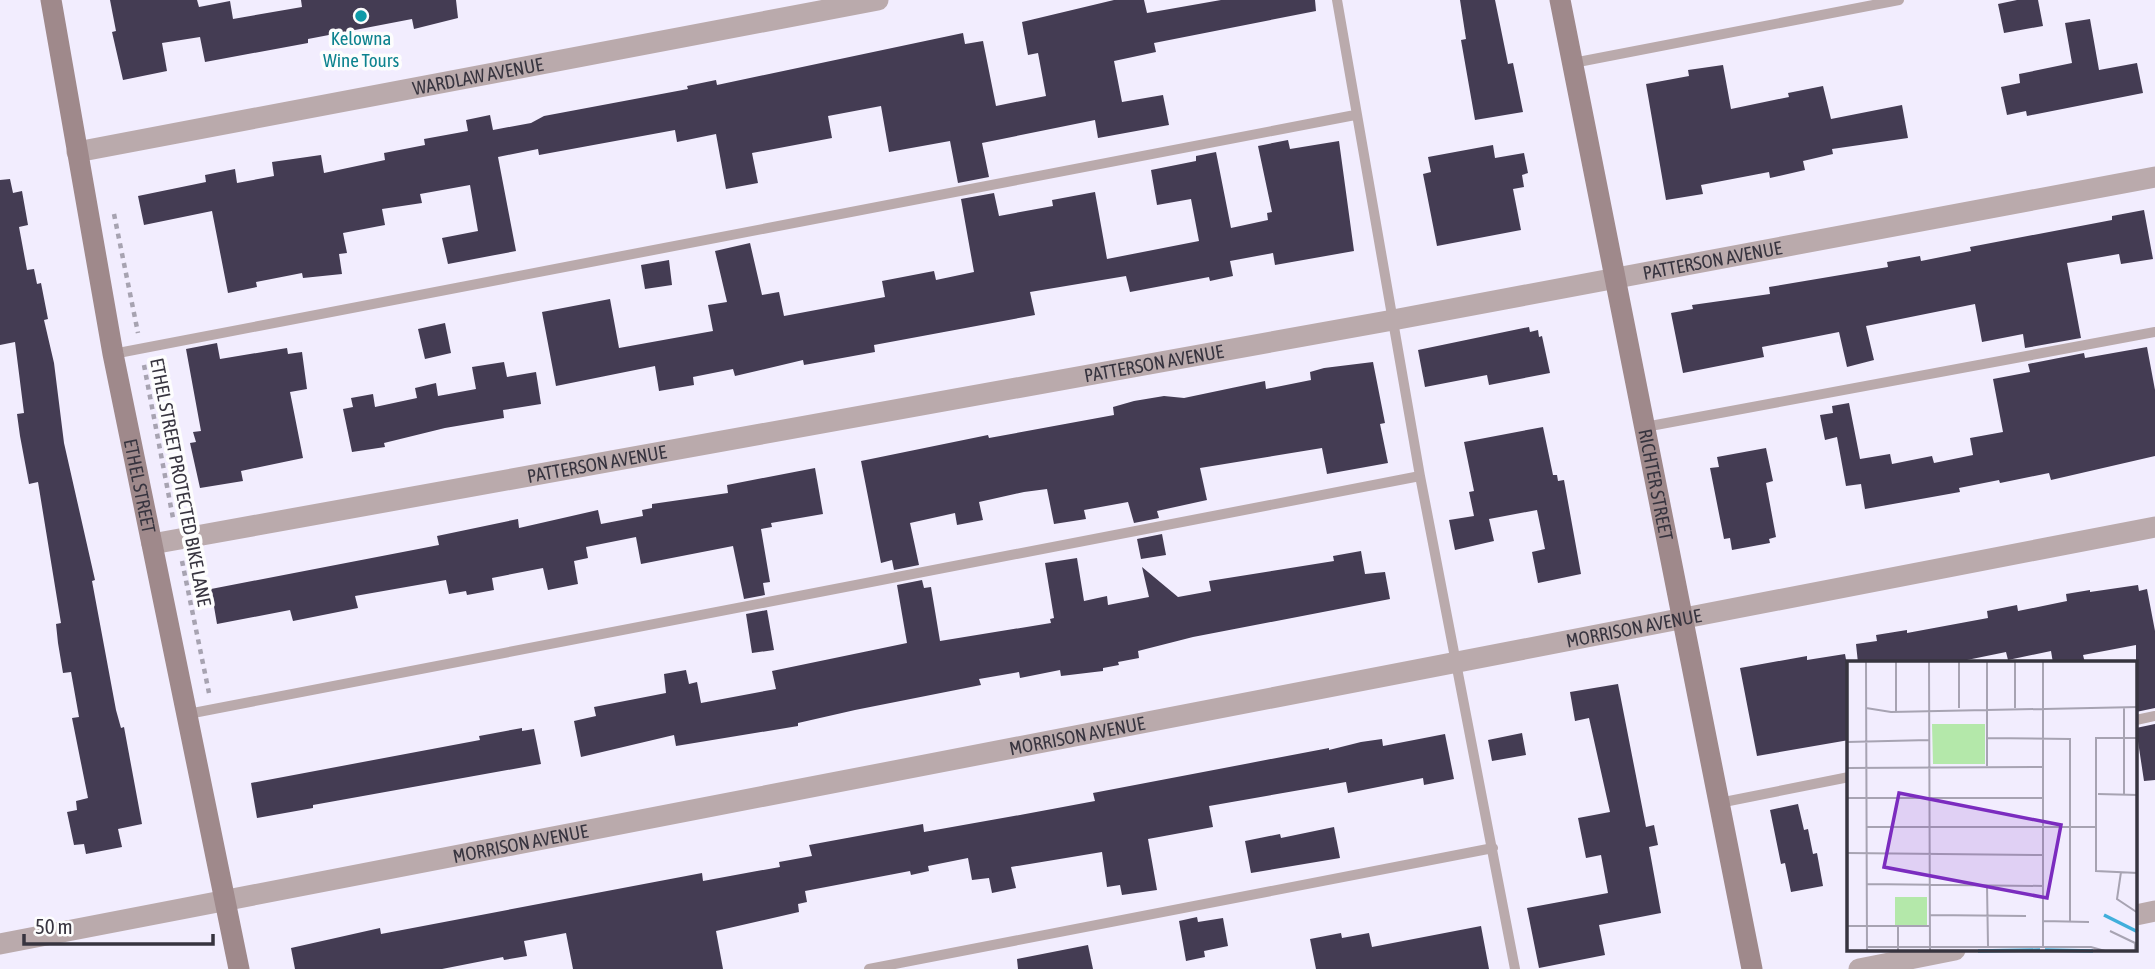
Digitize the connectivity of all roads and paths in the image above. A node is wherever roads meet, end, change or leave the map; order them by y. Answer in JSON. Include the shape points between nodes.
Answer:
{"nodes":[{"id":1,"x":51,"y":0,"type":"edge"},
{"id":2,"x":877,"y":0,"type":"edge"},
{"id":3,"x":1337,"y":0,"type":"edge"},
{"id":4,"x":1560,"y":0,"type":"edge"},
{"id":5,"x":1899,"y":0,"type":"edge"},
{"id":6,"x":792,"y":8,"type":"edge"},
{"id":7,"x":1573,"y":63,"type":"junction"},
{"id":8,"x":1355,"y":115,"type":"junction"},
{"id":9,"x":77,"y":152,"type":"junction"},
{"id":10,"x":2155,"y":177,"type":"edge"},
{"id":11,"x":112,"y":201,"type":"dead end"},
{"id":12,"x":1615,"y":276,"type":"junction"},
{"id":13,"x":1393,"y":320,"type":"junction"},
{"id":14,"x":2155,"y":332,"type":"edge"},
{"id":15,"x":141,"y":350,"type":"junction"},
{"id":16,"x":113,"y":354,"type":"junction"},
{"id":17,"x":1645,"y":427,"type":"junction"},
{"id":18,"x":1420,"y":476,"type":"junction"},
{"id":19,"x":2155,"y":527,"type":"edge"},
{"id":20,"x":178,"y":540,"type":"junction"},
{"id":21,"x":152,"y":544,"type":"junction"},
{"id":22,"x":1682,"y":619,"type":"junction"},
{"id":23,"x":1458,"y":664,"type":"junction"},
{"id":24,"x":212,"y":710,"type":"junction"},
{"id":25,"x":188,"y":714,"type":"junction"},
{"id":26,"x":1847,"y":777,"type":"edge"},
{"id":27,"x":1719,"y":803,"type":"junction"},
{"id":28,"x":1493,"y":848,"type":"junction"},
{"id":29,"x":225,"y":900,"type":"junction"},
{"id":30,"x":0,"y":944,"type":"edge"},
{"id":31,"x":1942,"y":957,"type":"edge"},
{"id":32,"x":239,"y":969,"type":"edge"},
{"id":33,"x":869,"y":969,"type":"edge"},
{"id":34,"x":1516,"y":969,"type":"edge"},
{"id":35,"x":1752,"y":969,"type":"edge"},
{"id":36,"x":1859,"y":969,"type":"edge"}],
"edges":[{"from":1,"to":9,"type":"main road","name":"ETHEL STREET"},
{"from":2,"to":6,"type":"street","name":"WARDLAW AVENUE"},
{"from":3,"to":8,"type":"lane"},
{"from":4,"to":7,"type":"main road","name":"RICHTER STREET"},
{"from":5,"to":7,"type":"lane"},
{"from":6,"to":9,"type":"street","name":"WARDLAW AVENUE"},
{"from":7,"to":12,"type":"main road","name":"RICHTER STREET"},
{"from":8,"to":13,"type":"lane"},
{"from":8,"to":15,"type":"lane"},
{"from":9,"to":16,"type":"main road","name":"ETHEL STREET"},
{"from":10,"to":12,"type":"street","name":"PATTERSON AVENUE"},
{"from":11,"to":15,"type":"path","name":"ETHEL STREET PROTECTED BIKE LANE"},
{"from":12,"to":13,"type":"street","name":"PATTERSON AVENUE"},
{"from":12,"to":17,"type":"main road","name":"RICHTER STREET"},
{"from":13,"to":18,"type":"lane"},
{"from":13,"to":20,"type":"street","name":"PATTERSON AVENUE"},
{"from":14,"to":17,"type":"lane"},
{"from":15,"to":16,"type":"lane"},
{"from":15,"to":20,"type":"path","name":"ETHEL STREET PROTECTED BIKE LANE"},
{"from":16,"to":21,"type":"main road","name":"ETHEL STREET"},
{"from":17,"to":22,"type":"main road","name":"RICHTER STREET"},
{"from":18,"to":23,"type":"lane"},
{"from":18,"to":24,"type":"lane"},
{"from":19,"to":22,"type":"street","name":"MORRISON AVENUE"},
{"from":20,"to":21,"type":"street","name":"PATTERSON AVENUE"},
{"from":20,"to":24,"type":"path","name":"ETHEL STREET PROTECTED BIKE LANE"},
{"from":21,"to":25,"type":"main road","name":"ETHEL STREET"},
{"from":22,"to":23,"type":"street","name":"MORRISON AVENUE"},
{"from":22,"to":27,"type":"main road","name":"RICHTER STREET"},
{"from":23,"to":28,"type":"lane"},
{"from":23,"to":29,"type":"street","name":"MORRISON AVENUE"},
{"from":24,"to":25,"type":"lane"},
{"from":25,"to":29,"type":"main road","name":"ETHEL STREET"},
{"from":26,"to":27,"type":"lane"},
{"from":27,"to":35,"type":"main road","name":"RICHTER STREET"},
{"from":28,"to":33,"type":"lane"},
{"from":28,"to":34,"type":"lane"},
{"from":29,"to":30,"type":"street","name":"MORRISON AVENUE"},
{"from":29,"to":32,"type":"main road","name":"ETHEL STREET"},
{"from":31,"to":36,"type":"street"}]}
